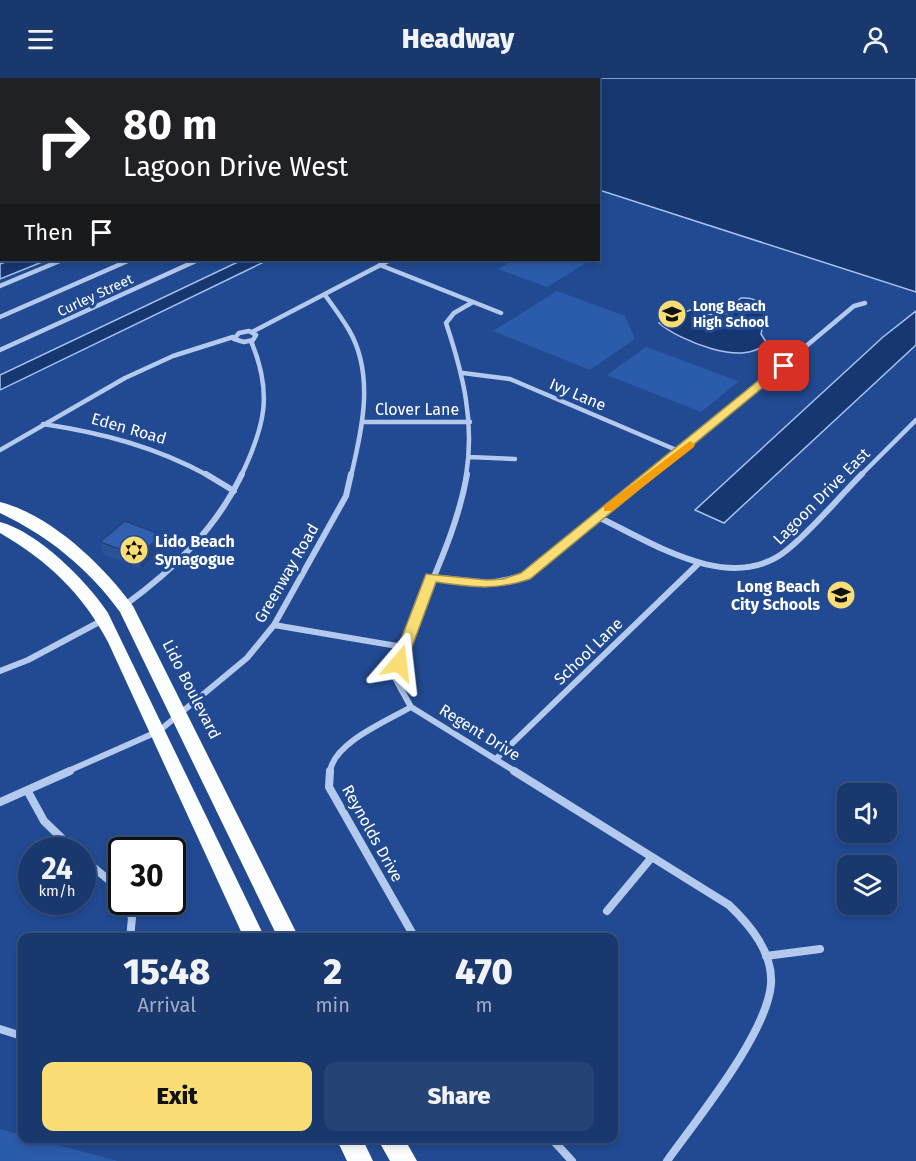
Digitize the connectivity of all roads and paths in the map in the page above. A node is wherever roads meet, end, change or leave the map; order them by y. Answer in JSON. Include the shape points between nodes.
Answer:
{"nodes":[{"id":1,"x":60,"y":261,"type":"edge"},
{"id":2,"x":128,"y":261,"type":"edge"},
{"id":3,"x":196,"y":261,"type":"edge"},
{"id":4,"x":388,"y":261,"type":"edge"},
{"id":5,"x":380,"y":265,"type":"junction"},
{"id":6,"x":0,"y":286,"type":"edge"},
{"id":7,"x":325,"y":295,"type":"junction"},
{"id":8,"x":473,"y":302,"type":"junction"},
{"id":9,"x":866,"y":303,"type":"dead end"},
{"id":10,"x":501,"y":313,"type":"dead end"},
{"id":11,"x":0,"y":317,"type":"edge"},
{"id":12,"x":252,"y":332,"type":"junction"},
{"id":13,"x":233,"y":338,"type":"junction"},
{"id":14,"x":251,"y":341,"type":"junction"},
{"id":15,"x":0,"y":350,"type":"edge"},
{"id":16,"x":463,"y":373,"type":"junction"},
{"id":17,"x":916,"y":420,"type":"edge"},
{"id":18,"x":470,"y":422,"type":"junction"},
{"id":19,"x":364,"y":423,"type":"junction"},
{"id":20,"x":43,"y":424,"type":"junction"},
{"id":21,"x":0,"y":450,"type":"edge"},
{"id":22,"x":681,"y":452,"type":"junction"},
{"id":23,"x":469,"y":457,"type":"junction"},
{"id":24,"x":515,"y":459,"type":"dead end"},
{"id":25,"x":234,"y":491,"type":"junction"},
{"id":26,"x":0,"y":507,"type":"edge"},
{"id":27,"x":598,"y":517,"type":"junction"},
{"id":28,"x":0,"y":527,"type":"edge"},
{"id":29,"x":699,"y":563,"type":"junction"},
{"id":30,"x":431,"y":577,"type":"junction"},
{"id":31,"x":124,"y":606,"type":"junction"},
{"id":32,"x":104,"y":620,"type":"junction"},
{"id":33,"x":274,"y":625,"type":"junction"},
{"id":34,"x":403,"y":647,"type":"junction"},
{"id":35,"x":0,"y":671,"type":"edge"},
{"id":36,"x":411,"y":707,"type":"junction"},
{"id":37,"x":179,"y":713,"type":"junction"},
{"id":38,"x":159,"y":731,"type":"junction"},
{"id":39,"x":496,"y":759,"type":"junction"},
{"id":40,"x":27,"y":790,"type":"junction"},
{"id":41,"x":0,"y":802,"type":"edge"},
{"id":42,"x":61,"y":837,"type":"edge"},
{"id":43,"x":652,"y":857,"type":"junction"},
{"id":44,"x":96,"y":870,"type":"edge"},
{"id":45,"x":108,"y":879,"type":"edge"},
{"id":46,"x":607,"y":911,"type":"dead end"},
{"id":47,"x":131,"y":915,"type":"edge"},
{"id":48,"x":130,"y":933,"type":"edge"},
{"id":49,"x":253,"y":933,"type":"edge"},
{"id":50,"x":287,"y":933,"type":"edge"},
{"id":51,"x":412,"y":933,"type":"edge"},
{"id":52,"x":820,"y":949,"type":"dead end"},
{"id":53,"x":766,"y":956,"type":"junction"},
{"id":54,"x":0,"y":1029,"type":"edge"},
{"id":55,"x":18,"y":1035,"type":"edge"},
{"id":56,"x":351,"y":1143,"type":"edge"},
{"id":57,"x":392,"y":1143,"type":"edge"},
{"id":58,"x":556,"y":1143,"type":"edge"},
{"id":59,"x":361,"y":1161,"type":"edge"},
{"id":60,"x":405,"y":1161,"type":"edge"},
{"id":61,"x":572,"y":1161,"type":"edge"},
{"id":62,"x":667,"y":1161,"type":"edge"}],
"edges":[{"from":1,"to":6,"type":"street"},
{"from":2,"to":11,"type":"street"},
{"from":3,"to":15,"type":"street","name":"Curley Street"},
{"from":4,"to":5,"type":"street"},
{"from":5,"to":7,"type":"street"},
{"from":5,"to":8,"type":"street"},
{"from":7,"to":12,"type":"street"},
{"from":7,"to":19,"type":"street","name":"Greenway Road","via":[[350,331],[357,352],[364,381]]},
{"from":8,"to":10,"type":"street"},
{"from":8,"to":16,"type":"street","name":"Regent Drive","via":[[446,323]]},
{"from":9,"to":22,"type":"street","via":[[854,306]]},
{"from":12,"to":13,"type":"street"},
{"from":12,"to":14,"type":"street","via":[[256,337]]},
{"from":13,"to":14,"type":"street","via":[[238,342]]},
{"from":13,"to":20,"type":"street","via":[[173,356]]},
{"from":14,"to":25,"type":"street","via":[[263,370],[264,403],[256,445]]},
{"from":16,"to":18,"type":"street","name":"Regent Drive"},
{"from":16,"to":22,"type":"street","name":"Ivy Lane","via":[[510,379]]},
{"from":17,"to":29,"type":"street","name":"Lagoon Drive East","via":[[779,556],[745,566]]},
{"from":18,"to":19,"type":"street","name":"Clover Lane"},
{"from":18,"to":23,"type":"street","name":"Regent Drive"},
{"from":19,"to":33,"type":"street","name":"Greenway Road","via":[[346,496]]},
{"from":20,"to":21,"type":"street"},
{"from":20,"to":25,"type":"street","name":"Eden Road","via":[[145,444],[180,459]]},
{"from":22,"to":27,"type":"street"},
{"from":23,"to":24,"type":"street"},
{"from":23,"to":30,"type":"street","name":"Regent Drive","via":[[459,506]]},
{"from":25,"to":31,"type":"street","via":[[187,553]]},
{"from":26,"to":31,"type":"highway","name":"Lido Boulevard","via":[[41,529],[80,557]]},
{"from":27,"to":29,"type":"street","name":"Lagoon Drive East"},
{"from":27,"to":30,"type":"street","via":[[535,569],[515,580],[487,584]]},
{"from":28,"to":32,"type":"highway","via":[[67,574]]},
{"from":29,"to":39,"type":"street","name":"School Lane"},
{"from":30,"to":34,"type":"street","name":"Regent Drive"},
{"from":31,"to":37,"type":"highway","name":"Lido Boulevard"},
{"from":32,"to":35,"type":"street"},
{"from":32,"to":38,"type":"highway"},
{"from":33,"to":34,"type":"street"},
{"from":33,"to":37,"type":"street","name":"Greenway Road","via":[[247,658]]},
{"from":34,"to":36,"type":"street","name":"Regent Drive","via":[[395,678]]},
{"from":36,"to":39,"type":"street","name":"Regent Drive"},
{"from":36,"to":51,"type":"street","name":"Reynolds Drive","via":[[343,747],[331,765],[329,787]]},
{"from":37,"to":38,"type":"street","name":"Greenway Road"},
{"from":37,"to":50,"type":"highway","name":"Lido Boulevard"},
{"from":38,"to":40,"type":"street","name":"Greenway Road"},
{"from":38,"to":49,"type":"highway"},
{"from":39,"to":43,"type":"street","name":"Regent Drive"},
{"from":40,"to":41,"type":"street","name":"Greenway Road"},
{"from":40,"to":42,"type":"street","via":[[44,821]]},
{"from":43,"to":46,"type":"street"},
{"from":43,"to":53,"type":"street","name":"Regent Drive","via":[[743,917]]},
{"from":44,"to":45,"type":"street"},
{"from":47,"to":48,"type":"street"},
{"from":52,"to":53,"type":"street"},
{"from":53,"to":62,"type":"street","name":"Regent Drive","via":[[771,981],[765,1006],[738,1058]]},
{"from":54,"to":55,"type":"street"},
{"from":56,"to":59,"type":"highway"},
{"from":57,"to":60,"type":"highway"},
{"from":58,"to":61,"type":"street"}]}
